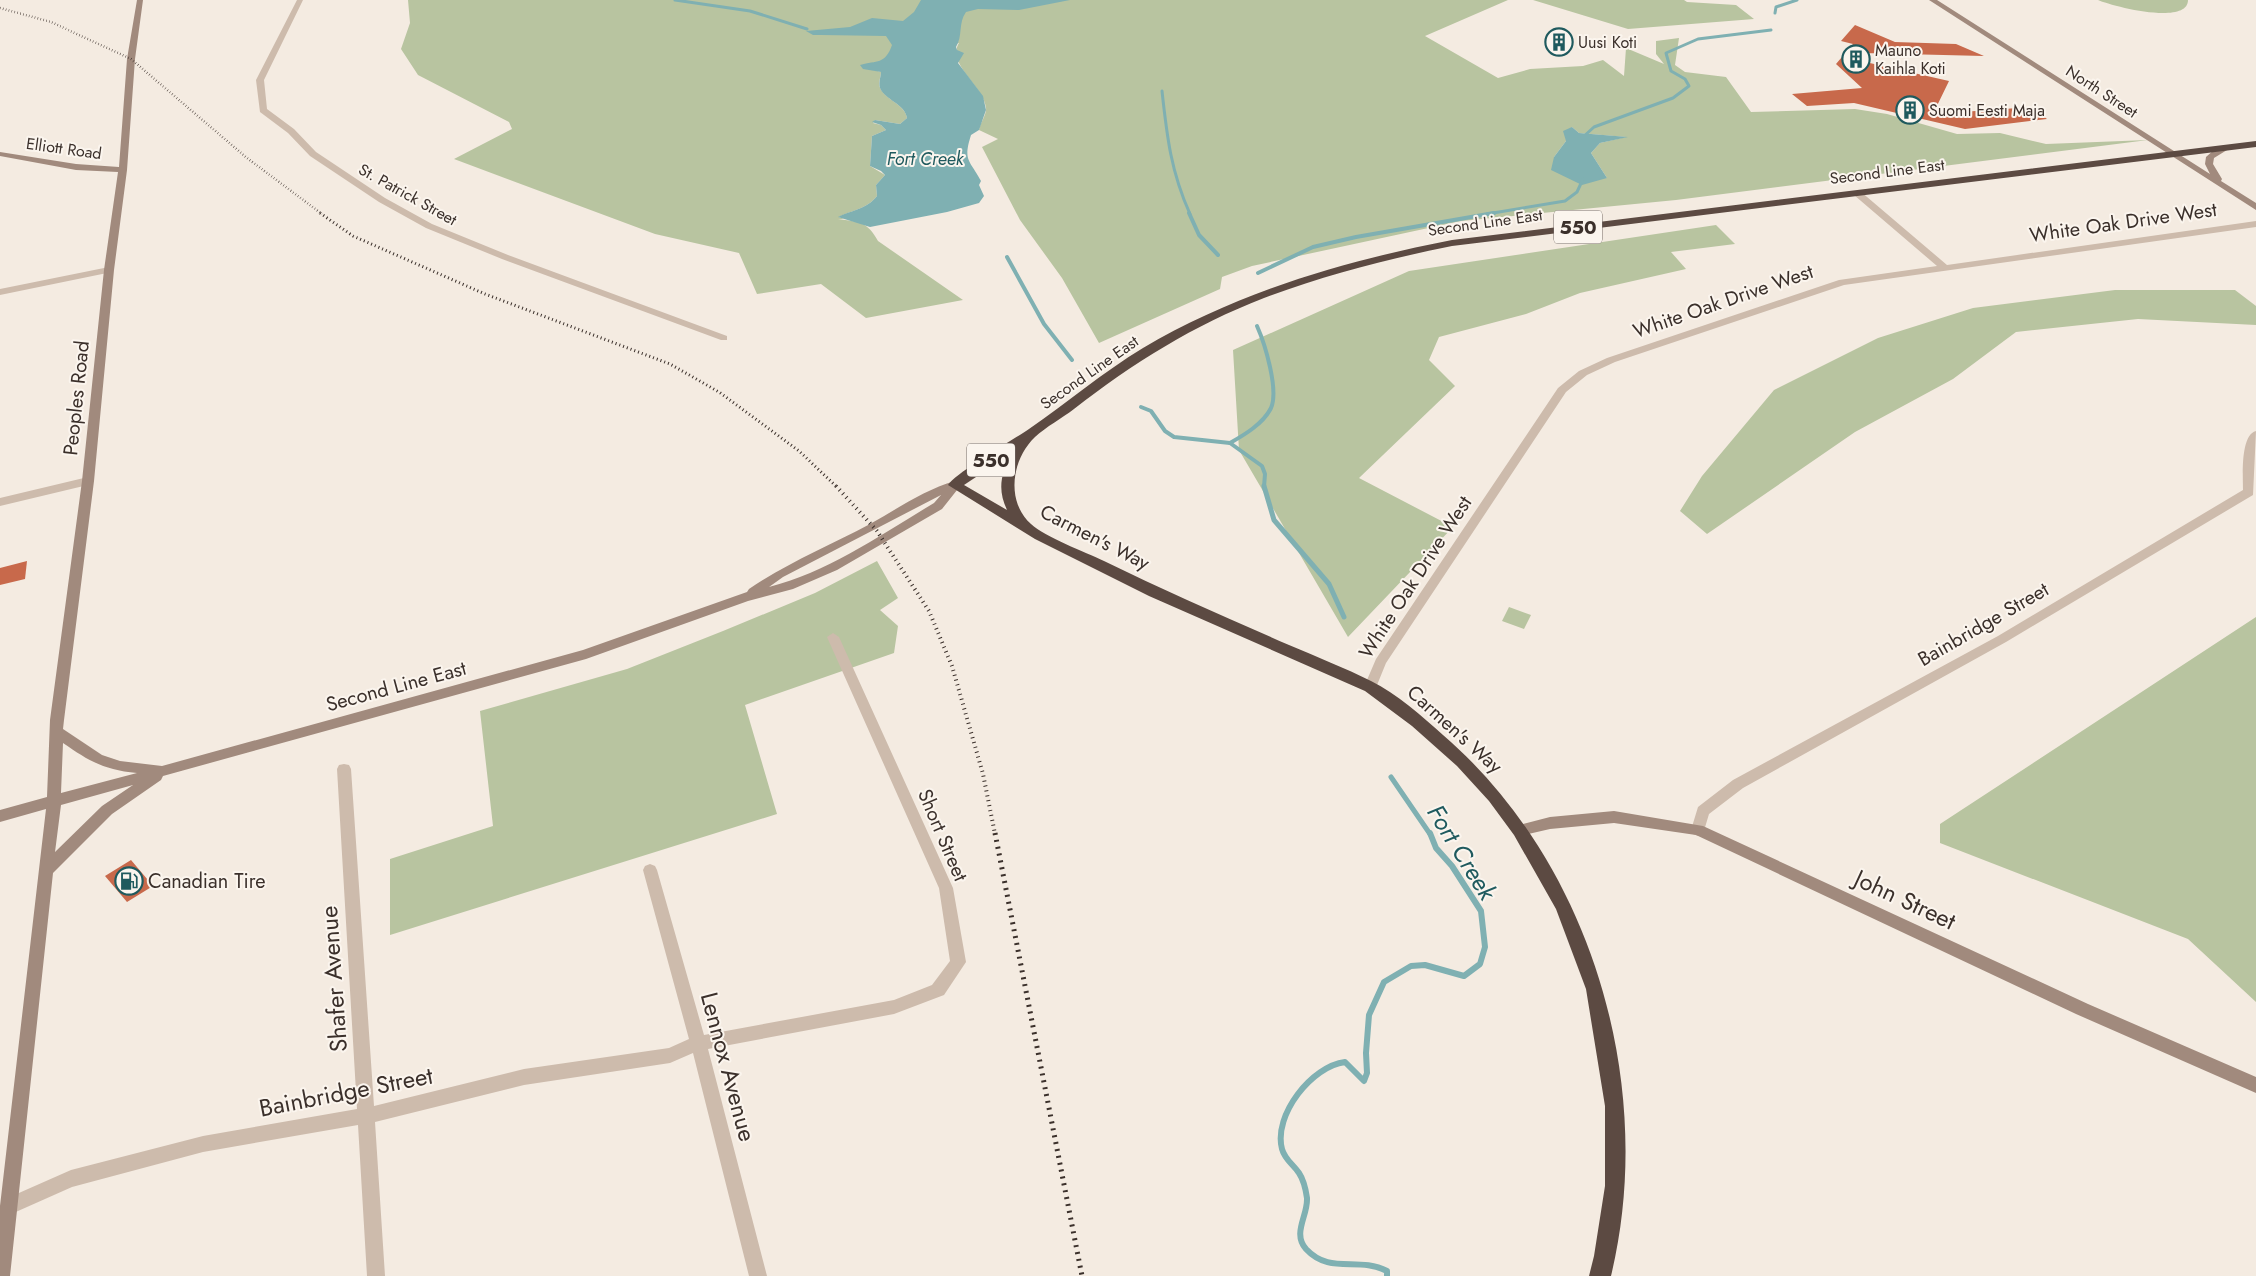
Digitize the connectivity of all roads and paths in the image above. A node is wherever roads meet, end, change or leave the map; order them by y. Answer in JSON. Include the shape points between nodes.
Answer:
{"nodes":[{"id":1,"x":140,"y":0,"type":"edge"},
{"id":2,"x":300,"y":0,"type":"edge"},
{"id":3,"x":1932,"y":0,"type":"edge"},
{"id":4,"x":2256,"y":144,"type":"edge"},
{"id":5,"x":2224,"y":148,"type":"junction"},
{"id":6,"x":0,"y":154,"type":"edge"},
{"id":7,"x":2172,"y":154,"type":"junction"},
{"id":8,"x":124,"y":170,"type":"junction"},
{"id":9,"x":2222,"y":185,"type":"junction"},
{"id":10,"x":1857,"y":192,"type":"junction"},
{"id":11,"x":2256,"y":207,"type":"edge"},
{"id":12,"x":2256,"y":224,"type":"edge"},
{"id":13,"x":1944,"y":267,"type":"junction"},
{"id":14,"x":109,"y":270,"type":"junction"},
{"id":15,"x":0,"y":292,"type":"edge"},
{"id":16,"x":724,"y":338,"type":"dead end"},
{"id":17,"x":2256,"y":434,"type":"edge"},
{"id":18,"x":1028,"y":436,"type":"junction"},
{"id":19,"x":88,"y":481,"type":"junction"},
{"id":20,"x":955,"y":485,"type":"junction"},
{"id":21,"x":2252,"y":494,"type":"edge"},
{"id":22,"x":0,"y":502,"type":"edge"},
{"id":23,"x":1028,"y":529,"type":"junction"},
{"id":24,"x":745,"y":597,"type":"junction"},
{"id":25,"x":833,"y":637,"type":"dead end"},
{"id":26,"x":1370,"y":687,"type":"junction"},
{"id":27,"x":56,"y":732,"type":"junction"},
{"id":28,"x":166,"y":770,"type":"junction"},
{"id":29,"x":344,"y":770,"type":"dead end"},
{"id":30,"x":54,"y":801,"type":"junction"},
{"id":31,"x":0,"y":816,"type":"edge"},
{"id":32,"x":1520,"y":830,"type":"junction"},
{"id":33,"x":1698,"y":830,"type":"junction"},
{"id":34,"x":46,"y":870,"type":"junction"},
{"id":35,"x":650,"y":870,"type":"dead end"},
{"id":36,"x":698,"y":1043,"type":"junction"},
{"id":37,"x":2256,"y":1085,"type":"edge"},
{"id":38,"x":366,"y":1116,"type":"junction"},
{"id":39,"x":9,"y":1206,"type":"junction"},
{"id":40,"x":1,"y":1276,"type":"edge"},
{"id":41,"x":376,"y":1276,"type":"edge"},
{"id":42,"x":758,"y":1276,"type":"edge"},
{"id":43,"x":1600,"y":1276,"type":"edge"}],
"edges":[{"from":1,"to":8,"type":"main road","name":"Peoples Road","via":[[131,59]]},
{"from":2,"to":16,"type":"street","name":"St. Patrick Street","via":[[260,80],[263,110],[291,130],[314,154],[382,200],[429,226]]},
{"from":3,"to":7,"type":"main road","name":"North Street"},
{"from":4,"to":5,"type":"highway","name":"Second Line East","number":"550"},
{"from":5,"to":7,"type":"highway","name":"Second Line East","number":"550"},
{"from":5,"to":9,"type":"main road","via":[[2213,153],[2208,162]]},
{"from":6,"to":8,"type":"main road","name":"Elliott Road","via":[[76,168]]},
{"from":7,"to":9,"type":"main road","name":"North Street"},
{"from":7,"to":10,"type":"highway","name":"Second Line East","number":"550"},
{"from":8,"to":14,"type":"main road","name":"Peoples Road"},
{"from":9,"to":11,"type":"main road","name":"North Street"},
{"from":10,"to":13,"type":"street"},
{"from":10,"to":18,"type":"highway","name":"Second Line East","number":"550","via":[[1452,243],[1353,264],[1274,291],[1149,350]]},
{"from":12,"to":13,"type":"street","name":"White Oak Drive West"},
{"from":13,"to":26,"type":"street","name":"White Oak Drive West","via":[[1842,282],[1611,360],[1583,373],[1562,390],[1380,662]]},
{"from":14,"to":15,"type":"street"},
{"from":14,"to":19,"type":"main road","name":"Peoples Road"},
{"from":17,"to":21,"type":"street","name":"Bainbridge Street","via":[[2249,452]]},
{"from":18,"to":20,"type":"highway","name":"Second Line East","number":"550"},
{"from":18,"to":23,"type":"highway","via":[[1009,469],[1006,484],[1013,511]]},
{"from":19,"to":22,"type":"street"},
{"from":19,"to":27,"type":"main road","name":"Peoples Road"},
{"from":20,"to":23,"type":"highway","name":"Carmen's Way"},
{"from":20,"to":24,"type":"main road","name":"Second Line East","number":"550","via":[[925,496],[873,527],[780,574]]},
{"from":20,"to":24,"type":"main road","name":"Second Line East","number":"550","via":[[938,506],[833,567],[789,586]]},
{"from":21,"to":33,"type":"street","name":"Bainbridge Street","via":[[2002,639],[1738,784],[1703,810]]},
{"from":23,"to":26,"type":"highway","name":"Carmen's Way","via":[[1154,592]]},
{"from":24,"to":28,"type":"main road","name":"Second Line East","number":"550","via":[[586,654]]},
{"from":25,"to":36,"type":"street","name":"Short Street","via":[[946,888],[958,962],[938,990],[894,1007]]},
{"from":26,"to":32,"type":"highway","name":"Carmen's Way","via":[[1418,722],[1462,761],[1495,796]]},
{"from":27,"to":28,"type":"main road","via":[[97,759],[120,766]]},
{"from":27,"to":30,"type":"main road","name":"Peoples Road"},
{"from":28,"to":30,"type":"main road","name":"Second Line East","number":"550"},
{"from":28,"to":34,"type":"main road","via":[[107,810]]},
{"from":29,"to":38,"type":"street","name":"Shafer Avenue"},
{"from":30,"to":31,"type":"main road","number":"550"},
{"from":30,"to":34,"type":"main road","name":"Peoples Road"},
{"from":32,"to":33,"type":"main road","name":"John Street","via":[[1550,823],[1614,817]]},
{"from":32,"to":43,"type":"highway","name":"Carmen's Way","via":[[1564,907],[1596,989],[1615,1106],[1615,1186]]},
{"from":33,"to":37,"type":"main road","name":"John Street","via":[[2082,1009]]},
{"from":34,"to":39,"type":"main road","name":"Peoples Road"},
{"from":35,"to":36,"type":"street","name":"Lennox Avenue"},
{"from":36,"to":38,"type":"street","name":"Bainbridge Street","via":[[670,1055],[524,1078]]},
{"from":36,"to":42,"type":"street","name":"Lennox Avenue"},
{"from":38,"to":39,"type":"street","name":"Bainbridge Street","via":[[203,1144],[71,1178]]},
{"from":38,"to":41,"type":"street","name":"Shafer Avenue"},
{"from":39,"to":40,"type":"main road","name":"Peoples Road"}]}
